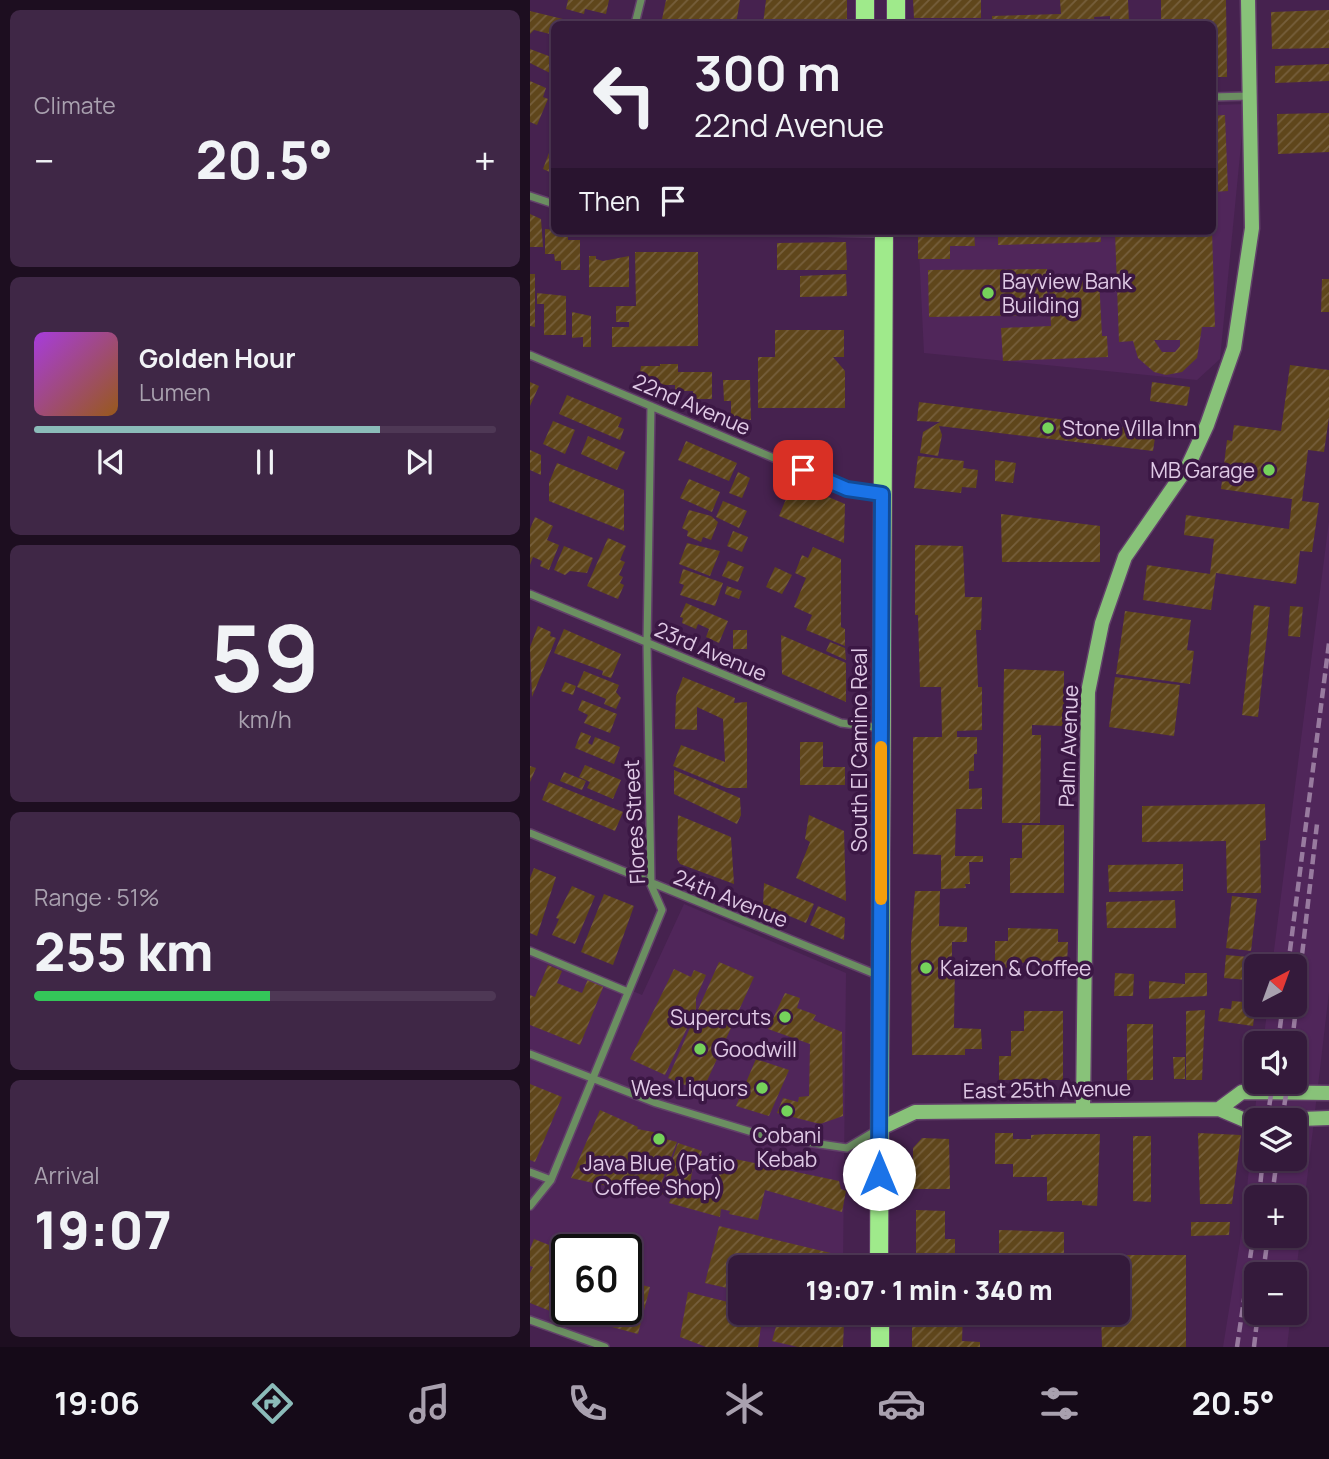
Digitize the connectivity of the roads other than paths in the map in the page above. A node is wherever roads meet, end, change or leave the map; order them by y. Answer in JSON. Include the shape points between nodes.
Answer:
{"nodes":[{"id":1,"x":641,"y":0,"type":"edge"},
{"id":2,"x":865,"y":0,"type":"edge"},
{"id":3,"x":896,"y":0,"type":"edge"},
{"id":4,"x":1248,"y":0,"type":"edge"},
{"id":5,"x":636,"y":21,"type":"edge"},
{"id":6,"x":865,"y":21,"type":"edge"},
{"id":7,"x":896,"y":21,"type":"edge"},
{"id":8,"x":1251,"y":96,"type":"junction"},
{"id":9,"x":1216,"y":97,"type":"edge"},
{"id":10,"x":530,"y":196,"type":"edge"},
{"id":11,"x":551,"y":203,"type":"edge"},
{"id":12,"x":882,"y":235,"type":"edge"},
{"id":13,"x":530,"y":355,"type":"edge"},
{"id":14,"x":651,"y":406,"type":"junction"},
{"id":15,"x":882,"y":494,"type":"junction"},
{"id":16,"x":530,"y":594,"type":"edge"},
{"id":17,"x":647,"y":643,"type":"junction"},
{"id":18,"x":881,"y":729,"type":"junction"},
{"id":19,"x":530,"y":833,"type":"edge"},
{"id":20,"x":651,"y":885,"type":"junction"},
{"id":21,"x":530,"y":951,"type":"edge"},
{"id":22,"x":881,"y":976,"type":"junction"},
{"id":23,"x":628,"y":992,"type":"junction"},
{"id":24,"x":530,"y":1054,"type":"edge"},
{"id":25,"x":591,"y":1079,"type":"junction"},
{"id":26,"x":1329,"y":1093,"type":"edge"},
{"id":27,"x":1083,"y":1109,"type":"junction"},
{"id":28,"x":1219,"y":1109,"type":"junction"},
{"id":29,"x":1329,"y":1118,"type":"edge"},
{"id":30,"x":1307,"y":1119,"type":"edge"},
{"id":31,"x":1244,"y":1120,"type":"edge"},
{"id":32,"x":879,"y":1129,"type":"junction"},
{"id":33,"x":530,"y":1172,"type":"edge"},
{"id":34,"x":551,"y":1180,"type":"junction"},
{"id":35,"x":530,"y":1206,"type":"edge"},
{"id":36,"x":879,"y":1255,"type":"edge"},
{"id":37,"x":530,"y":1320,"type":"edge"},
{"id":38,"x":880,"y":1325,"type":"edge"},
{"id":39,"x":605,"y":1347,"type":"edge"},
{"id":40,"x":880,"y":1347,"type":"edge"}],
"edges":[{"from":1,"to":5,"type":"street"},
{"from":2,"to":6,"type":"main road"},
{"from":3,"to":7,"type":"main road"},
{"from":4,"to":8,"type":"street","name":"Palm Avenue"},
{"from":8,"to":9,"type":"street"},
{"from":8,"to":27,"type":"street","name":"Palm Avenue","via":[[1252,228],[1234,348],[1188,466],[1125,557],[1102,623],[1088,692]]},
{"from":10,"to":11,"type":"street"},
{"from":12,"to":15,"type":"main road","name":"South El Camino Real"},
{"from":13,"to":14,"type":"street","name":"22nd Avenue"},
{"from":14,"to":15,"type":"street","name":"22nd Avenue","via":[[847,489]]},
{"from":14,"to":17,"type":"street","name":"Flores Street"},
{"from":15,"to":18,"type":"main road","name":"South El Camino Real"},
{"from":16,"to":17,"type":"street","name":"23rd Avenue"},
{"from":17,"to":18,"type":"street","name":"23rd Avenue","via":[[842,723]]},
{"from":17,"to":20,"type":"street","name":"Flores Street"},
{"from":18,"to":22,"type":"main road","name":"South El Camino Real"},
{"from":19,"to":20,"type":"street","name":"24th Avenue"},
{"from":20,"to":22,"type":"street","name":"24th Avenue"},
{"from":20,"to":23,"type":"street","name":"Flores Street","via":[[662,910]]},
{"from":21,"to":23,"type":"street"},
{"from":22,"to":32,"type":"main road","name":"South El Camino Real"},
{"from":23,"to":25,"type":"street","name":"Flores Street"},
{"from":24,"to":25,"type":"street"},
{"from":25,"to":32,"type":"street","via":[[710,1121],[801,1142],[847,1147]]},
{"from":25,"to":34,"type":"street","name":"Flores Street"},
{"from":26,"to":28,"type":"street","name":"East 25th Avenue","via":[[1242,1092]]},
{"from":27,"to":28,"type":"street","name":"East 25th Avenue"},
{"from":27,"to":32,"type":"street","name":"East 25th Avenue","via":[[915,1112]]},
{"from":28,"to":31,"type":"street","name":"East 25th Avenue"},
{"from":29,"to":30,"type":"street"},
{"from":32,"to":36,"type":"main road","name":"South El Camino Real"},
{"from":33,"to":34,"type":"street"},
{"from":34,"to":35,"type":"street","name":"Flores Street"},
{"from":37,"to":39,"type":"street"},
{"from":38,"to":40,"type":"main road"}]}
